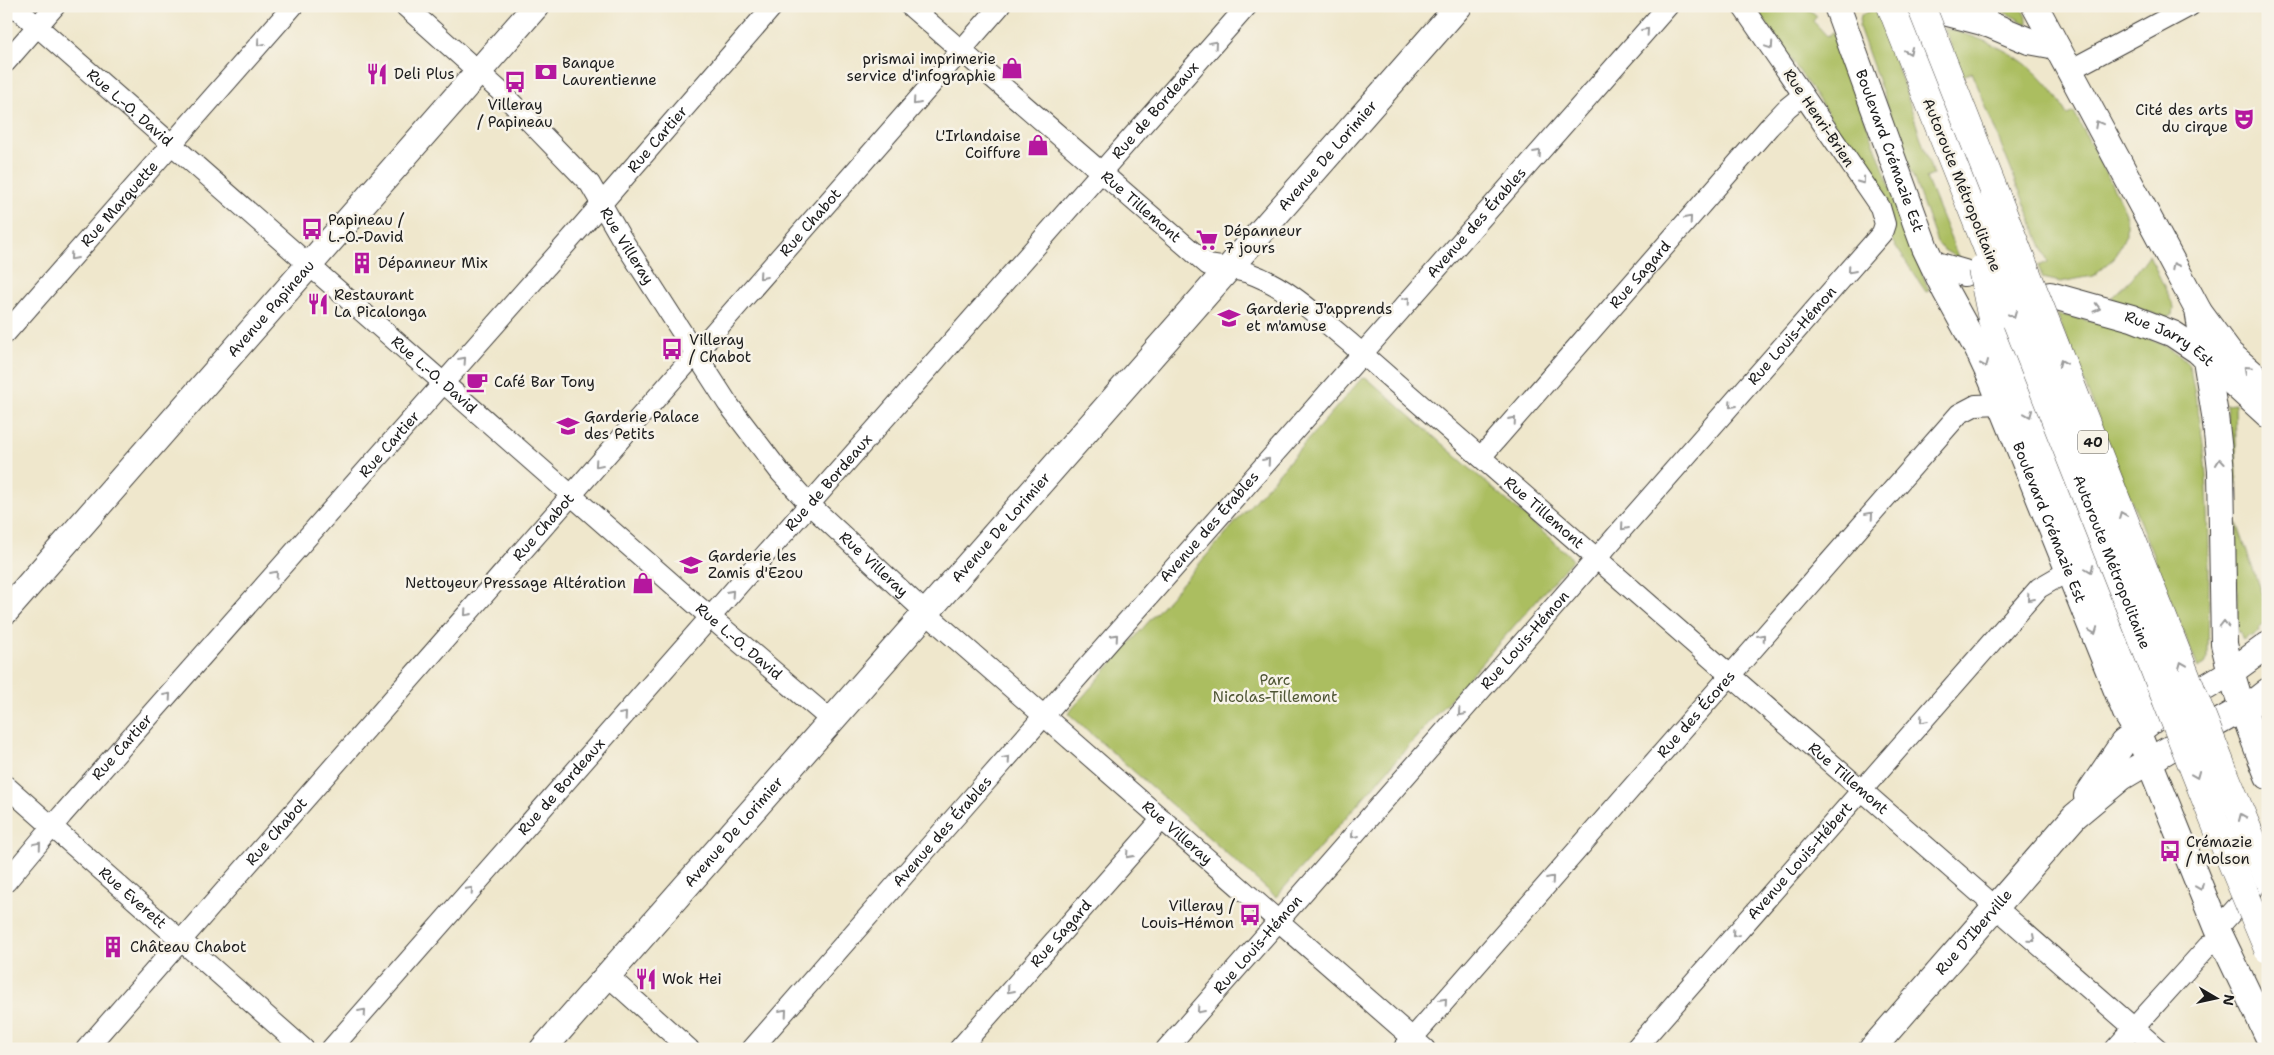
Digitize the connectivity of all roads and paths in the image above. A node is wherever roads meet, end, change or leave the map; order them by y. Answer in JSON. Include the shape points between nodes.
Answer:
{"nodes":[{"id":1,"x":14,"y":6,"type":"edge"},
{"id":2,"x":55,"y":6,"type":"edge"},
{"id":3,"x":292,"y":6,"type":"edge"},
{"id":4,"x":405,"y":6,"type":"edge"},
{"id":5,"x":536,"y":6,"type":"edge"},
{"id":6,"x":773,"y":6,"type":"edge"},
{"id":7,"x":910,"y":6,"type":"edge"},
{"id":8,"x":1000,"y":6,"type":"edge"},
{"id":9,"x":1247,"y":6,"type":"edge"},
{"id":10,"x":1459,"y":6,"type":"edge"},
{"id":11,"x":1668,"y":6,"type":"edge"},
{"id":12,"x":1742,"y":6,"type":"edge"},
{"id":13,"x":1891,"y":6,"type":"edge"},
{"id":14,"x":2035,"y":6,"type":"edge"},
{"id":15,"x":2190,"y":6,"type":"edge"},
{"id":16,"x":1928,"y":8,"type":"edge"},
{"id":17,"x":1833,"y":9,"type":"edge"},
{"id":18,"x":1981,"y":14,"type":"edge"},
{"id":19,"x":37,"y":27,"type":"junction"},
{"id":20,"x":2056,"y":46,"type":"junction"},
{"id":21,"x":961,"y":50,"type":"junction"},
{"id":22,"x":6,"y":62,"type":"edge"},
{"id":23,"x":2070,"y":70,"type":"junction"},
{"id":24,"x":479,"y":72,"type":"junction"},
{"id":25,"x":1803,"y":95,"type":"junction"},
{"id":26,"x":171,"y":144,"type":"junction"},
{"id":27,"x":1101,"y":173,"type":"junction"},
{"id":28,"x":602,"y":203,"type":"junction"},
{"id":29,"x":1970,"y":204,"type":"junction"},
{"id":30,"x":1882,"y":233,"type":"joint"},
{"id":31,"x":1933,"y":264,"type":"junction"},
{"id":32,"x":309,"y":266,"type":"junction"},
{"id":33,"x":1229,"y":268,"type":"junction"},
{"id":34,"x":1964,"y":273,"type":"dead end"},
{"id":35,"x":2050,"y":295,"type":"dead end"},
{"id":36,"x":2198,"y":310,"type":"junction"},
{"id":37,"x":6,"y":333,"type":"edge"},
{"id":38,"x":1362,"y":352,"type":"junction"},
{"id":39,"x":695,"y":353,"type":"junction"},
{"id":40,"x":2204,"y":356,"type":"junction"},
{"id":41,"x":443,"y":382,"type":"junction"},
{"id":42,"x":2268,"y":387,"type":"edge"},
{"id":43,"x":2001,"y":404,"type":"junction"},
{"id":44,"x":2268,"y":415,"type":"edge"},
{"id":45,"x":1481,"y":457,"type":"junction"},
{"id":46,"x":571,"y":494,"type":"junction"},
{"id":47,"x":810,"y":505,"type":"junction"},
{"id":48,"x":1597,"y":558,"type":"junction"},
{"id":49,"x":2070,"y":570,"type":"junction"},
{"id":50,"x":6,"y":611,"type":"edge"},
{"id":51,"x":926,"y":613,"type":"junction"},
{"id":52,"x":710,"y":617,"type":"junction"},
{"id":53,"x":2268,"y":645,"type":"edge"},
{"id":54,"x":2231,"y":672,"type":"junction"},
{"id":55,"x":1730,"y":674,"type":"junction"},
{"id":56,"x":2206,"y":687,"type":"dead end"},
{"id":57,"x":2268,"y":691,"type":"edge"},
{"id":58,"x":2243,"y":708,"type":"junction"},
{"id":59,"x":1044,"y":716,"type":"junction"},
{"id":60,"x":832,"y":721,"type":"junction"},
{"id":61,"x":2220,"y":722,"type":"dead end"},
{"id":62,"x":2148,"y":723,"type":"junction"},
{"id":63,"x":2160,"y":754,"type":"junction"},
{"id":64,"x":2268,"y":776,"type":"edge"},
{"id":65,"x":6,"y":786,"type":"edge"},
{"id":66,"x":1862,"y":790,"type":"junction"},
{"id":67,"x":2075,"y":816,"type":"junction"},
{"id":68,"x":1162,"y":819,"type":"junction"},
{"id":69,"x":52,"y":828,"type":"junction"},
{"id":70,"x":2268,"y":873,"type":"edge"},
{"id":71,"x":2268,"y":878,"type":"edge"},
{"id":72,"x":6,"y":882,"type":"edge"},
{"id":73,"x":1996,"y":907,"type":"junction"},
{"id":74,"x":1278,"y":920,"type":"junction"},
{"id":75,"x":2212,"y":937,"type":"junction"},
{"id":76,"x":181,"y":939,"type":"junction"},
{"id":77,"x":2268,"y":949,"type":"edge"},
{"id":78,"x":608,"y":976,"type":"junction"},
{"id":79,"x":2134,"y":1028,"type":"junction"},
{"id":80,"x":2268,"y":1036,"type":"edge"},
{"id":81,"x":1413,"y":1045,"type":"edge"},
{"id":82,"x":86,"y":1049,"type":"edge"},
{"id":83,"x":304,"y":1049,"type":"edge"},
{"id":84,"x":331,"y":1049,"type":"edge"},
{"id":85,"x":544,"y":1049,"type":"edge"},
{"id":86,"x":689,"y":1049,"type":"edge"},
{"id":87,"x":752,"y":1049,"type":"edge"},
{"id":88,"x":959,"y":1049,"type":"edge"},
{"id":89,"x":1166,"y":1049,"type":"edge"},
{"id":90,"x":1635,"y":1049,"type":"edge"},
{"id":91,"x":1872,"y":1049,"type":"edge"},
{"id":92,"x":2115,"y":1049,"type":"edge"},
{"id":93,"x":2158,"y":1049,"type":"edge"}],
"edges":[{"from":1,"to":19,"type":"street","name":"Rue L.-O. David"},
{"from":2,"to":19,"type":"street"},
{"from":3,"to":26,"type":"street","name":"Rue Marquette","one_way":true},
{"from":4,"to":24,"type":"street","name":"Rue Villeray"},
{"from":5,"to":24,"type":"main road","name":"Avenue Papineau"},
{"from":6,"to":28,"type":"street","name":"Rue Cartier"},
{"from":7,"to":21,"type":"street","name":"Rue Tillemont"},
{"from":8,"to":21,"type":"street","name":"Rue Chabot"},
{"from":27,"to":9,"type":"street","name":"Rue de Bordeaux","one_way":true},
{"from":10,"to":33,"type":"main road","name":"Avenue De Lorimier"},
{"from":38,"to":11,"type":"street","name":"Avenue des Érables","one_way":true},
{"from":12,"to":25,"type":"street","name":"Rue Henri-Brien","one_way":true},
{"from":13,"to":29,"type":"highway","name":"Autoroute Métropolitaine","number":"40","one_way":true},
{"from":14,"to":20,"type":"main road"},
{"from":15,"to":23,"type":"street"},
{"from":16,"to":18,"type":"main road"},
{"from":71,"to":16,"type":"highway","name":"Autoroute Métropolitaine","number":"40","one_way":true,"bridge":true,"via":[[2227,780]]},
{"from":17,"to":31,"type":"main road","name":"Boulevard Crémazie Est"},
{"from":18,"to":20,"type":"main road","via":[[2028,41]]},
{"from":19,"to":22,"type":"street"},
{"from":19,"to":26,"type":"street","name":"Rue L.-O. David"},
{"from":20,"to":23,"type":"main road"},
{"from":21,"to":27,"type":"street","name":"Rue Tillemont"},
{"from":21,"to":39,"type":"street","name":"Rue Chabot","one_way":true},
{"from":36,"to":23,"type":"main road","one_way":true},
{"from":24,"to":28,"type":"street","name":"Rue Villeray","via":[[586,179]]},
{"from":24,"to":32,"type":"main road","name":"Avenue Papineau"},
{"from":25,"to":30,"type":"street","name":"Rue Henri-Brien","one_way":true,"via":[[1880,207],[1885,224]]},
{"from":45,"to":25,"type":"street","name":"Rue Sagard","one_way":true,"via":[[1769,127]]},
{"from":26,"to":32,"type":"street","name":"Rue L.-O. David"},
{"from":26,"to":37,"type":"street","name":"Rue Marquette","one_way":true},
{"from":27,"to":33,"type":"street","name":"Rue Tillemont","via":[[1208,265]]},
{"from":27,"to":47,"type":"street","name":"Rue de Bordeaux"},
{"from":28,"to":39,"type":"street","name":"Rue Villeray"},
{"from":41,"to":28,"type":"street","name":"Rue Cartier","one_way":true},
{"from":29,"to":62,"type":"highway","one_way":true,"bridge":true,"via":[[1992,320]]},
{"from":29,"to":77,"type":"highway","name":"Autoroute Métropolitaine","number":"40","one_way":true,"bridge":true},
{"from":30,"to":48,"type":"street","name":"Rue Louis-Hémon","one_way":true},
{"from":31,"to":34,"type":"main road"},
{"from":31,"to":43,"type":"main road","name":"Boulevard Crémazie Est","one_way":true,"via":[[1978,350]]},
{"from":32,"to":41,"type":"street","name":"Rue L.-O. David"},
{"from":32,"to":50,"type":"main road","name":"Avenue Papineau"},
{"from":33,"to":38,"type":"street","name":"Rue Tillemont","via":[[1250,273],[1290,296]]},
{"from":33,"to":51,"type":"main road","name":"Avenue De Lorimier"},
{"from":35,"to":40,"type":"main road","name":"Rue Jarry Est","one_way":true,"via":[[2147,323],[2181,339]]},
{"from":36,"to":40,"type":"main road"},
{"from":42,"to":36,"type":"main road","name":"Rue Jarry Est","one_way":true,"via":[[2230,354]]},
{"from":38,"to":45,"type":"street","name":"Rue Tillemont"},
{"from":59,"to":38,"type":"street","name":"Avenue des Érables","one_way":true},
{"from":39,"to":46,"type":"street","name":"Rue Chabot","one_way":true},
{"from":39,"to":47,"type":"street","name":"Rue Villeray","via":[[750,434]]},
{"from":40,"to":44,"type":"main road","name":"Rue Jarry Est"},
{"from":54,"to":40,"type":"main road","one_way":true,"via":[[2224,636],[2221,471]]},
{"from":41,"to":46,"type":"street","name":"Rue L.-O. David"},
{"from":69,"to":41,"type":"street","name":"Rue Cartier","one_way":true},
{"from":43,"to":49,"type":"main road","name":"Boulevard Crémazie Est"},
{"from":55,"to":43,"type":"street","name":"Rue des Écores","one_way":true,"via":[[1959,414],[1976,405]]},
{"from":45,"to":48,"type":"street","name":"Rue Tillemont"},
{"from":46,"to":52,"type":"street","name":"Rue L.-O. David"},
{"from":46,"to":76,"type":"street","name":"Rue Chabot","one_way":true},
{"from":47,"to":51,"type":"street","name":"Rue Villeray"},
{"from":52,"to":47,"type":"street","name":"Rue de Bordeaux","one_way":true},
{"from":48,"to":55,"type":"street","name":"Rue Tillemont"},
{"from":48,"to":74,"type":"street","name":"Rue Louis-Hémon","one_way":true},
{"from":49,"to":62,"type":"main road","name":"Boulevard Crémazie Est","one_way":true,"via":[[2126,713]]},
{"from":49,"to":66,"type":"street","name":"Avenue Louis-Hébert","one_way":true,"via":[[2039,588]]},
{"from":51,"to":59,"type":"street","name":"Rue Villeray"},
{"from":51,"to":60,"type":"main road","name":"Avenue De Lorimier"},
{"from":52,"to":60,"type":"street","name":"Rue L.-O. David"},
{"from":84,"to":52,"type":"street","name":"Rue de Bordeaux","one_way":true},
{"from":53,"to":54,"type":"main road"},
{"from":54,"to":56,"type":"main road"},
{"from":54,"to":58,"type":"main road"},
{"from":55,"to":66,"type":"street","name":"Rue Tillemont"},
{"from":81,"to":55,"type":"street","name":"Rue des Écores","one_way":true},
{"from":57,"to":58,"type":"main road"},
{"from":58,"to":61,"type":"main road"},
{"from":58,"to":64,"type":"main road"},
{"from":59,"to":68,"type":"street","name":"Rue Villeray"},
{"from":87,"to":59,"type":"street","name":"Avenue des Érables","one_way":true},
{"from":60,"to":78,"type":"main road","name":"Avenue De Lorimier"},
{"from":62,"to":63,"type":"main road","name":"Boulevard Crémazie Est"},
{"from":62,"to":67,"type":"main road","name":"Rue D'Iberville","via":[[2123,743]]},
{"from":63,"to":67,"type":"main road","name":"Rue D'Iberville","via":[[2122,777]]},
{"from":63,"to":75,"type":"main road","name":"Boulevard Crémazie Est","one_way":true},
{"from":65,"to":69,"type":"street","name":"Rue Everett"},
{"from":66,"to":73,"type":"street","name":"Rue Tillemont"},
{"from":66,"to":90,"type":"street","name":"Avenue Louis-Hébert","one_way":true},
{"from":67,"to":73,"type":"main road","name":"Rue D'Iberville"},
{"from":68,"to":74,"type":"street","name":"Rue Villeray"},
{"from":68,"to":88,"type":"street","name":"Rue Sagard","one_way":true},
{"from":72,"to":69,"type":"street","name":"Rue Cartier","one_way":true},
{"from":69,"to":76,"type":"street","name":"Rue Everett"},
{"from":70,"to":75,"type":"street"},
{"from":73,"to":79,"type":"street","name":"Rue Tillemont","one_way":true},
{"from":73,"to":91,"type":"main road","name":"Rue D'Iberville"},
{"from":74,"to":81,"type":"street","name":"Rue Villeray"},
{"from":74,"to":89,"type":"street","name":"Rue Louis-Hémon","one_way":true},
{"from":75,"to":79,"type":"street"},
{"from":75,"to":80,"type":"main road","name":"Boulevard Crémazie Est"},
{"from":76,"to":82,"type":"street","name":"Rue Chabot"},
{"from":76,"to":83,"type":"street","name":"Rue Everett"},
{"from":78,"to":85,"type":"main road","name":"Avenue De Lorimier"},
{"from":78,"to":86,"type":"street"},
{"from":79,"to":92,"type":"street"},
{"from":79,"to":93,"type":"street","name":"Rue Tillemont"}]}
